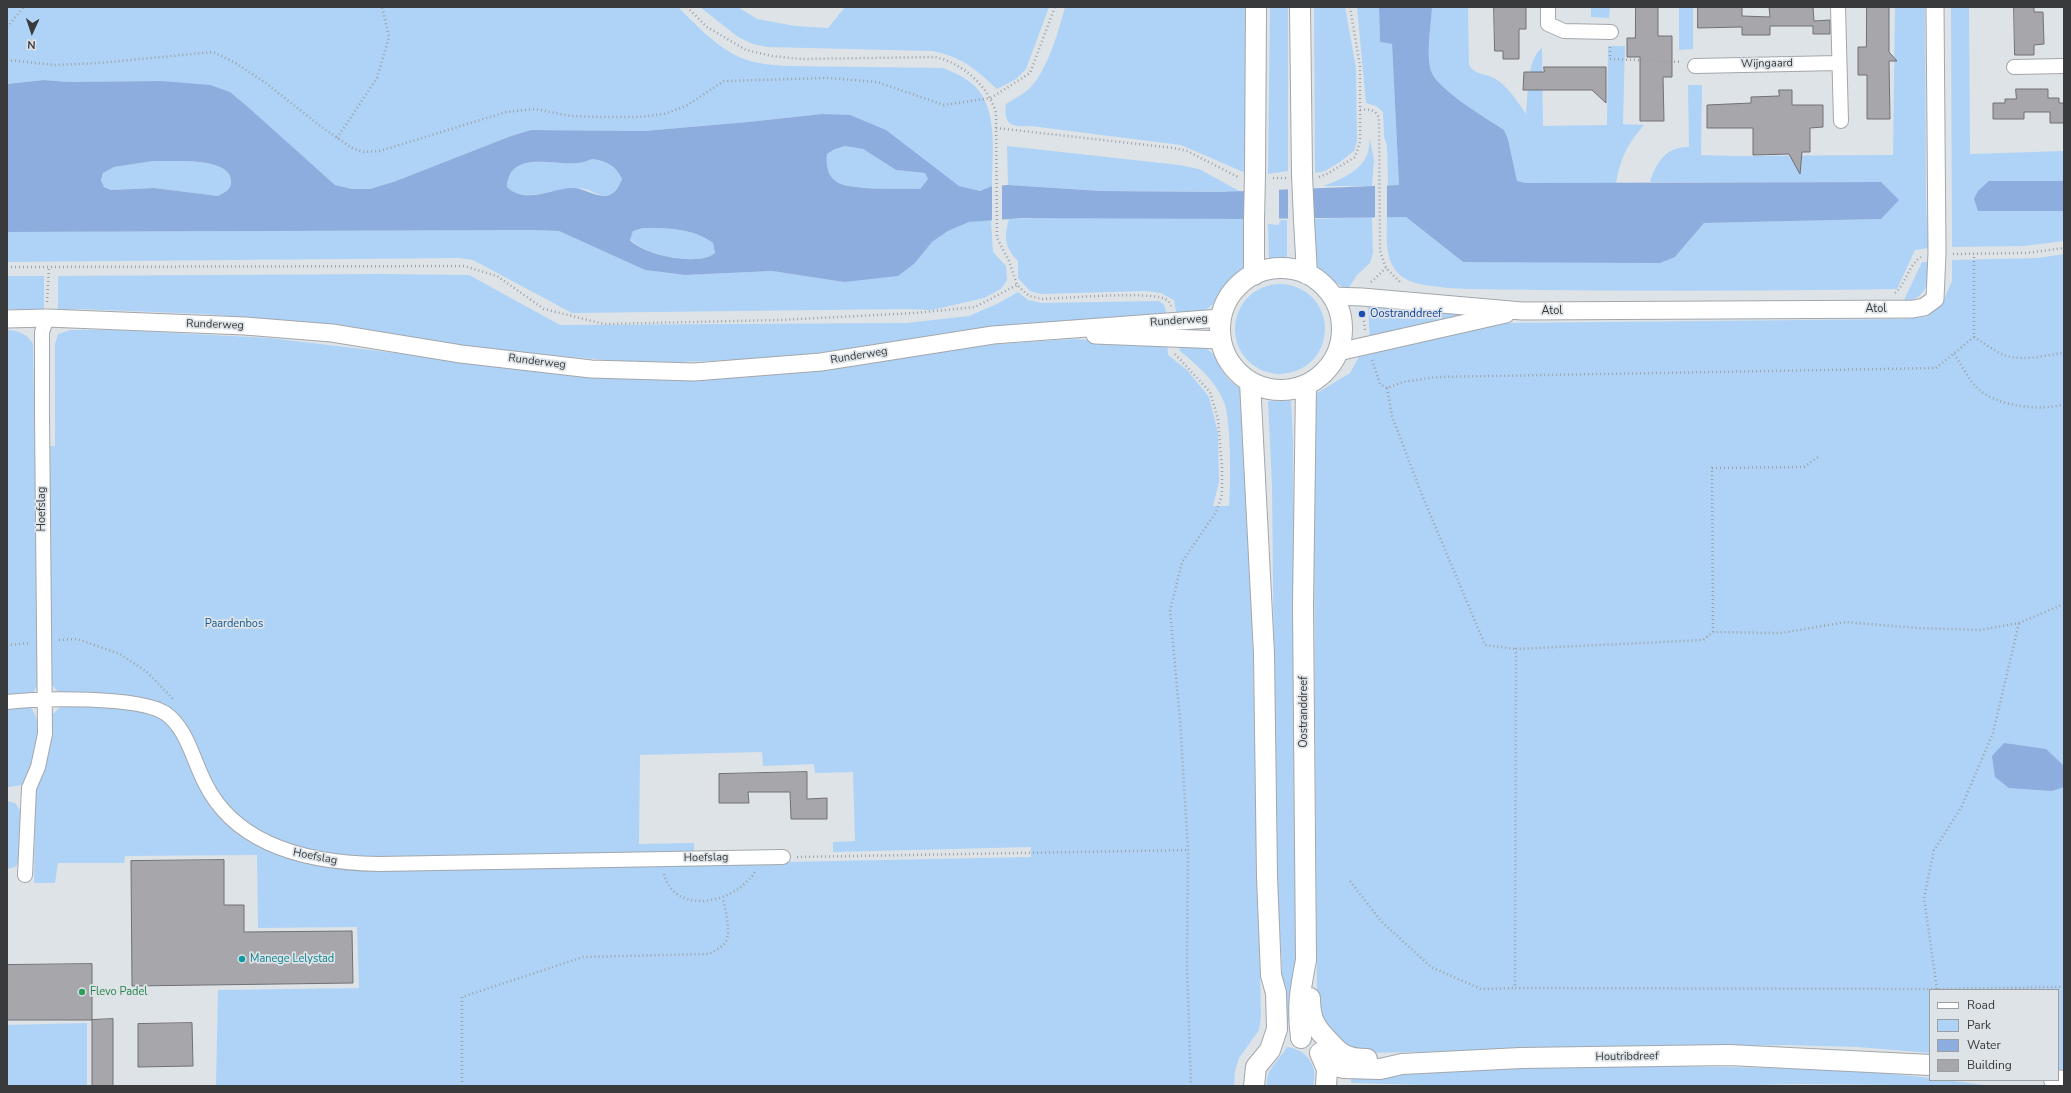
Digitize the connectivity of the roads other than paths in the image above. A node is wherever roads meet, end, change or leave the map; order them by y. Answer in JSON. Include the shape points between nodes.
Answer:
{"nodes":[{"id":1,"x":1256,"y":7,"type":"edge"},
{"id":2,"x":1300,"y":7,"type":"edge"},
{"id":3,"x":1548,"y":7,"type":"edge"},
{"id":4,"x":1838,"y":7,"type":"edge"},
{"id":5,"x":1935,"y":7,"type":"edge"},
{"id":6,"x":1611,"y":32,"type":"road end"},
{"id":7,"x":1839,"y":63,"type":"junction"},
{"id":8,"x":1695,"y":66,"type":"road end"},
{"id":9,"x":2064,"y":66,"type":"edge"},
{"id":10,"x":2014,"y":67,"type":"dead end"},
{"id":11,"x":1841,"y":121,"type":"dead end"},
{"id":12,"x":1307,"y":274,"type":"junction"},
{"id":13,"x":1254,"y":275,"type":"junction"},
{"id":14,"x":1332,"y":296,"type":"junction"},
{"id":15,"x":1522,"y":311,"type":"junction"},
{"id":16,"x":47,"y":318,"type":"junction"},
{"id":17,"x":1221,"y":318,"type":"junction"},
{"id":18,"x":7,"y":319,"type":"edge"},
{"id":19,"x":1066,"y":330,"type":"junction"},
{"id":20,"x":1221,"y":340,"type":"junction"},
{"id":21,"x":1338,"y":352,"type":"junction"},
{"id":22,"x":1250,"y":382,"type":"junction"},
{"id":23,"x":1306,"y":385,"type":"junction"},
{"id":24,"x":46,"y":701,"type":"junction"},
{"id":25,"x":7,"y":702,"type":"edge"},
{"id":26,"x":783,"y":858,"type":"road end"},
{"id":27,"x":25,"y":875,"type":"dead end"},
{"id":28,"x":1306,"y":960,"type":"junction"},
{"id":29,"x":1270,"y":1037,"type":"junction"},
{"id":30,"x":1301,"y":1038,"type":"junction"},
{"id":31,"x":1325,"y":1064,"type":"junction"},
{"id":32,"x":1402,"y":1064,"type":"junction"},
{"id":33,"x":1929,"y":1065,"type":"edge"},
{"id":34,"x":1240,"y":1086,"type":"edge"},
{"id":35,"x":1254,"y":1086,"type":"edge"},
{"id":36,"x":1326,"y":1086,"type":"edge"}],
"edges":[{"from":1,"to":13,"type":"main road","bridge":true},
{"from":2,"to":12,"type":"main road","bridge":true},
{"from":3,"to":6,"type":"street","via":[[1548,24],[1564,31]]},
{"from":4,"to":7,"type":"street"},
{"from":5,"to":15,"type":"street","name":"Atol","via":[[1935,299],[1924,307],[1913,309]]},
{"from":7,"to":8,"type":"street","name":"Wijngaard"},
{"from":7,"to":11,"type":"street"},
{"from":9,"to":10,"type":"street"},
{"from":12,"to":13,"type":"main road","via":[[1281,269],[1267,270]]},
{"from":12,"to":14,"type":"main road"},
{"from":13,"to":17,"type":"main road","via":[[1232,292]]},
{"from":14,"to":15,"type":"street","name":"Atol"},
{"from":14,"to":21,"type":"main road","via":[[1339,309],[1342,324]]},
{"from":15,"to":21,"type":"street","name":"Atol"},
{"from":16,"to":18,"type":"street","name":"Runderweg"},
{"from":16,"to":19,"type":"street","name":"Runderweg","via":[[300,330],[461,354],[591,369],[694,372],[821,362],[993,336]]},
{"from":16,"to":24,"type":"street","name":"Hoefslag","via":[[42,332]]},
{"from":17,"to":19,"type":"street","name":"Runderweg"},
{"from":17,"to":20,"type":"main road"},
{"from":19,"to":20,"type":"street","name":"Runderweg","via":[[1105,337]]},
{"from":20,"to":22,"type":"main road","via":[[1228,360]]},
{"from":21,"to":23,"type":"main road","via":[[1330,366]]},
{"from":22,"to":23,"type":"main road","via":[[1263,388],[1278,390]]},
{"from":22,"to":29,"type":"main road","via":[[1264,654],[1271,975],[1266,993]]},
{"from":23,"to":28,"type":"main road","name":"Oostranddreef","via":[[1303,605]]},
{"from":24,"to":25,"type":"street","name":"Hoefslag"},
{"from":24,"to":26,"type":"street","name":"Hoefslag","via":[[96,700],[139,704],[166,714],[183,734],[205,784],[230,818],[250,833],[273,845],[309,858],[379,864]]},
{"from":24,"to":27,"type":"street","name":"Hoefslag","via":[[45,734],[28,796]]},
{"from":28,"to":30,"type":"main road","name":"Oostranddreef","via":[[1298,996]]},
{"from":28,"to":32,"type":"main road","via":[[1311,1018],[1318,1031],[1346,1057]]},
{"from":29,"to":30,"type":"main road","via":[[1293,1035]]},
{"from":29,"to":34,"type":"main road","via":[[1254,1048],[1243,1064]]},
{"from":29,"to":35,"type":"main road","via":[[1270,1050],[1256,1068]]},
{"from":30,"to":31,"type":"main road","via":[[1315,1047]]},
{"from":31,"to":32,"type":"main road","name":"Houtribdreef","via":[[1380,1069]]},
{"from":31,"to":36,"type":"main road"},
{"from":32,"to":33,"type":"main road","name":"Houtribdreef","via":[[1521,1058],[1729,1055]]}]}
